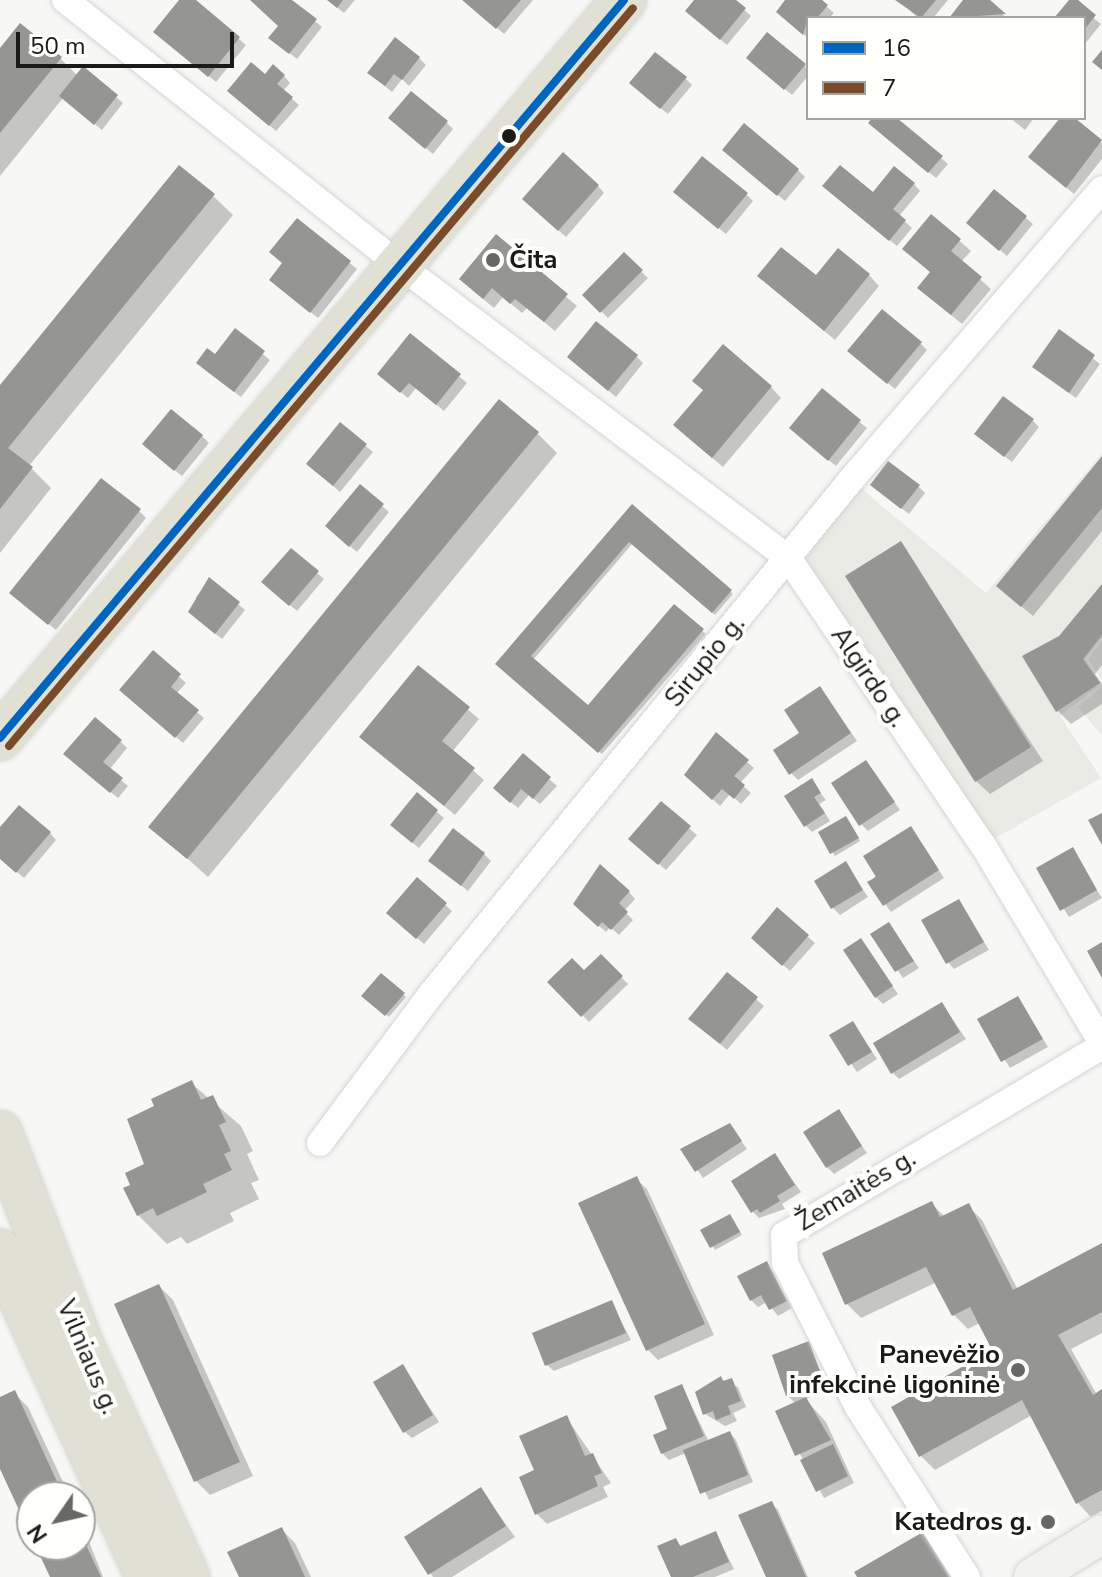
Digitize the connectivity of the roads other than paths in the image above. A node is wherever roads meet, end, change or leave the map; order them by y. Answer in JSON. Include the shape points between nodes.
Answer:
{"nodes":[{"id":1,"x":65,"y":0,"type":"edge"},
{"id":2,"x":624,"y":0,"type":"edge"},
{"id":3,"x":1102,"y":189,"type":"edge"},
{"id":4,"x":402,"y":267,"type":"junction"},
{"id":5,"x":789,"y":559,"type":"junction"},
{"id":6,"x":0,"y":738,"type":"edge"},
{"id":7,"x":1102,"y":1044,"type":"edge"},
{"id":8,"x":0,"y":1133,"type":"edge"},
{"id":9,"x":320,"y":1143,"type":"dead end"},
{"id":10,"x":0,"y":1252,"type":"edge"},
{"id":11,"x":1102,"y":1534,"type":"edge"},
{"id":12,"x":148,"y":1577,"type":"edge"},
{"id":13,"x":187,"y":1577,"type":"edge"},
{"id":14,"x":967,"y":1577,"type":"edge"},
{"id":15,"x":1033,"y":1577,"type":"edge"}],
"edges":[{"from":1,"to":4,"type":"street","name":"Algirdo g."},
{"from":2,"to":4,"type":"highway"},
{"from":3,"to":5,"type":"street","name":"Sirupio g."},
{"from":4,"to":5,"type":"street","name":"Algirdo g."},
{"from":4,"to":6,"type":"highway"},
{"from":5,"to":7,"type":"street","name":"Algirdo g.","via":[[983,845]]},
{"from":5,"to":9,"type":"street","name":"Sirupio g.","via":[[432,993]]},
{"from":7,"to":14,"type":"street","name":"Žemaitės g.","via":[[784,1235],[785,1263],[858,1407]]},
{"from":8,"to":13,"type":"highway","name":"Vilniaus g.","via":[[81,1345]]},
{"from":10,"to":12,"type":"highway","name":"Vilniaus g."},
{"from":11,"to":15,"type":"main road"}]}
